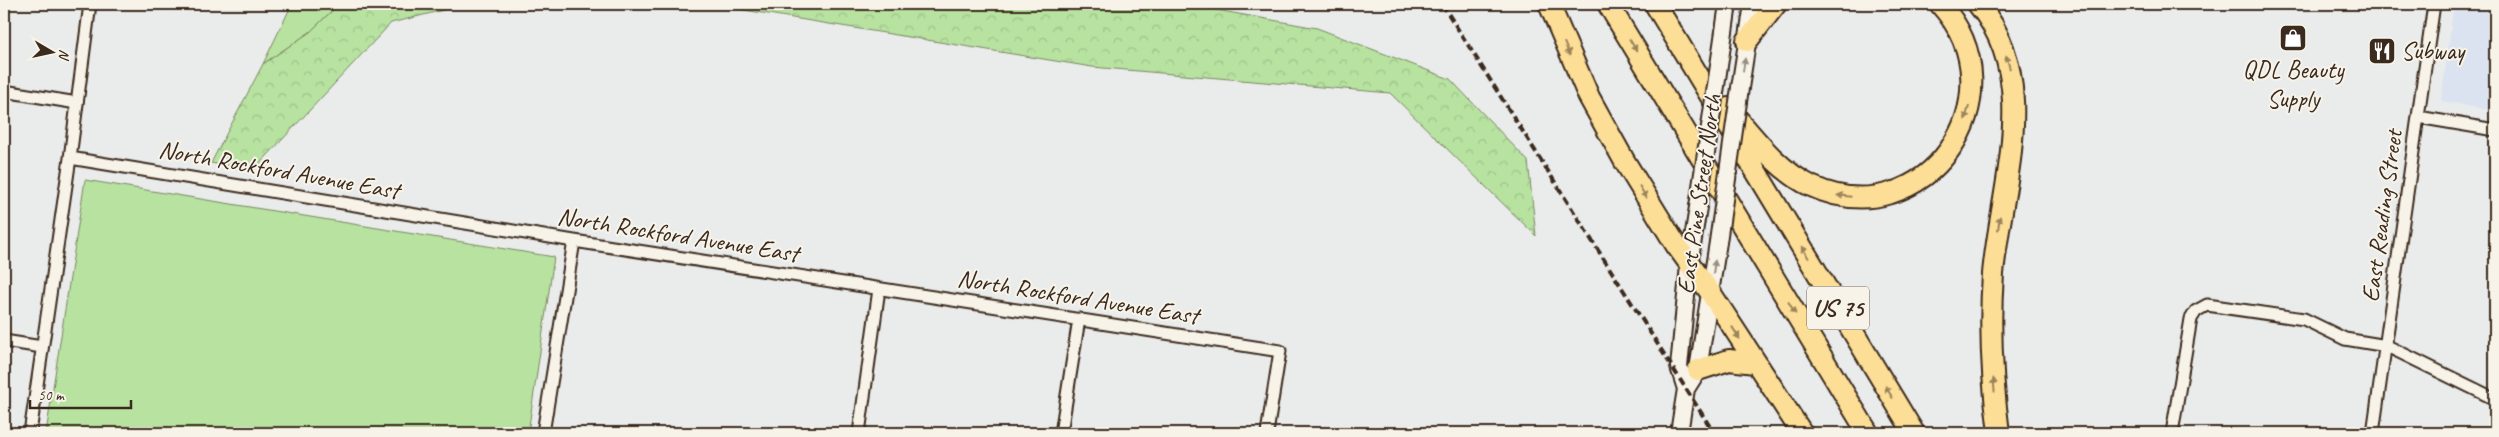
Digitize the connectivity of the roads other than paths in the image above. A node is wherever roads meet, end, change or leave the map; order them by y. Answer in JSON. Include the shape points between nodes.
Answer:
{"nodes":[{"id":1,"x":90,"y":4,"type":"edge"},
{"id":2,"x":1549,"y":4,"type":"edge"},
{"id":3,"x":1608,"y":4,"type":"edge"},
{"id":4,"x":1655,"y":4,"type":"edge"},
{"id":5,"x":1728,"y":4,"type":"edge"},
{"id":6,"x":1753,"y":4,"type":"edge"},
{"id":7,"x":1776,"y":4,"type":"edge"},
{"id":8,"x":1940,"y":4,"type":"edge"},
{"id":9,"x":1978,"y":4,"type":"edge"},
{"id":10,"x":2434,"y":4,"type":"edge"},
{"id":11,"x":1747,"y":42,"type":"junction"},
{"id":12,"x":1697,"y":74,"type":"junction"},
{"id":13,"x":4,"y":92,"type":"edge"},
{"id":14,"x":77,"y":103,"type":"junction"},
{"id":15,"x":2418,"y":117,"type":"junction"},
{"id":16,"x":2495,"y":130,"type":"edge"},
{"id":17,"x":70,"y":158,"type":"junction"},
{"id":18,"x":574,"y":241,"type":"junction"},
{"id":19,"x":1689,"y":265,"type":"junction"},
{"id":20,"x":879,"y":289,"type":"junction"},
{"id":21,"x":1710,"y":292,"type":"junction"},
{"id":22,"x":1079,"y":319,"type":"junction"},
{"id":23,"x":4,"y":341,"type":"edge"},
{"id":24,"x":2387,"y":346,"type":"junction"},
{"id":25,"x":42,"y":347,"type":"junction"},
{"id":26,"x":1755,"y":363,"type":"junction"},
{"id":27,"x":1698,"y":370,"type":"junction"},
{"id":28,"x":1686,"y":389,"type":"junction"},
{"id":29,"x":2495,"y":399,"type":"edge"},
{"id":30,"x":30,"y":433,"type":"edge"},
{"id":31,"x":544,"y":433,"type":"edge"},
{"id":32,"x":859,"y":433,"type":"edge"},
{"id":33,"x":1062,"y":433,"type":"edge"},
{"id":34,"x":1267,"y":433,"type":"edge"},
{"id":35,"x":1679,"y":433,"type":"edge"},
{"id":36,"x":1802,"y":433,"type":"edge"},
{"id":37,"x":1868,"y":433,"type":"edge"},
{"id":38,"x":1914,"y":433,"type":"edge"},
{"id":39,"x":1999,"y":433,"type":"edge"},
{"id":40,"x":2172,"y":433,"type":"edge"},
{"id":41,"x":2374,"y":433,"type":"edge"}],
"edges":[{"from":1,"to":14,"type":"street"},
{"from":2,"to":19,"type":"highway","one_way":true,"via":[[1589,97]]},
{"from":3,"to":37,"type":"highway","number":"US 75","one_way":true},
{"from":4,"to":12,"type":"highway","number":"US 75"},
{"from":5,"to":19,"type":"main road","name":"East Pine Street North","bridge":true},
{"from":6,"to":11,"type":"main road","name":"East Pine Street North"},
{"from":7,"to":11,"type":"highway"},
{"from":8,"to":12,"type":"highway","one_way":true,"via":[[1958,29],[1968,51],[1972,80],[1968,113],[1956,143],[1935,168],[1921,179],[1887,193],[1840,196],[1796,177],[1778,164]]},
{"from":39,"to":9,"type":"highway","one_way":true,"via":[[1992,367],[1991,305],[2014,95],[2004,48]]},
{"from":10,"to":15,"type":"street","name":"East Reading Street"},
{"from":21,"to":11,"type":"main road","name":"East Pine Street North","one_way":true,"bridge":true},
{"from":38,"to":12,"type":"highway","number":"US 75","one_way":true},
{"from":13,"to":14,"type":"street"},
{"from":14,"to":17,"type":"street"},
{"from":15,"to":16,"type":"street"},
{"from":15,"to":24,"type":"street","name":"East Reading Street"},
{"from":17,"to":18,"type":"street","name":"North Rockford Avenue East"},
{"from":17,"to":25,"type":"street"},
{"from":18,"to":20,"type":"street","name":"North Rockford Avenue East"},
{"from":18,"to":31,"type":"street"},
{"from":19,"to":21,"type":"highway"},
{"from":19,"to":28,"type":"main road","name":"East Pine Street North","via":[[1679,368]]},
{"from":20,"to":22,"type":"street","name":"North Rockford Avenue East"},
{"from":20,"to":32,"type":"street"},
{"from":21,"to":26,"type":"highway","one_way":true},
{"from":21,"to":27,"type":"main road","name":"East Pine Street North"},
{"from":22,"to":33,"type":"street"},
{"from":22,"to":34,"type":"street","name":"North Rockford Avenue East","via":[[1280,351]]},
{"from":23,"to":25,"type":"street"},
{"from":24,"to":29,"type":"street"},
{"from":24,"to":40,"type":"street","via":[[2345,339],[2304,319],[2213,304],[2203,306],[2191,319]]},
{"from":24,"to":41,"type":"street","name":"East Reading Street"},
{"from":25,"to":30,"type":"street"},
{"from":26,"to":27,"type":"highway","via":[[1729,360]]},
{"from":26,"to":36,"type":"highway"},
{"from":27,"to":28,"type":"main road","name":"East Pine Street North"},
{"from":28,"to":35,"type":"main road","name":"East Pine Street North"}]}
